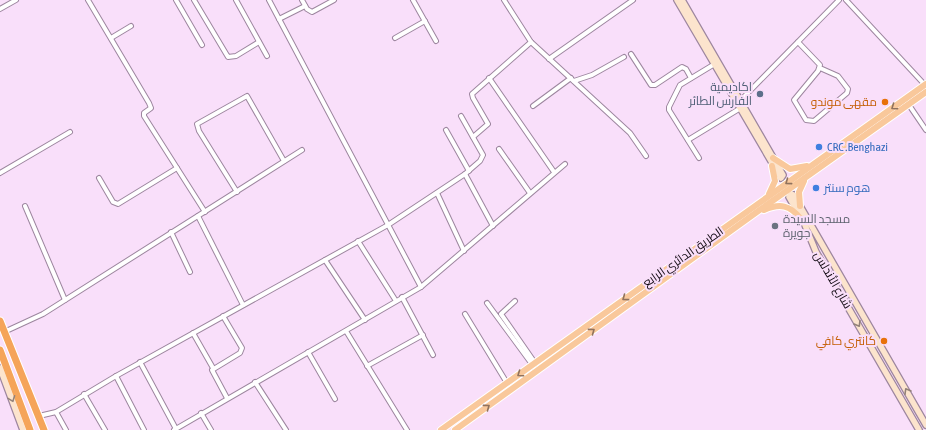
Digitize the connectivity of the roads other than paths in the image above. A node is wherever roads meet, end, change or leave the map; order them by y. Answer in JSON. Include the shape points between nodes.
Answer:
{"nodes":[{"id":1,"x":16,"y":0,"type":"edge"},
{"id":2,"x":88,"y":0,"type":"edge"},
{"id":3,"x":176,"y":0,"type":"edge"},
{"id":4,"x":194,"y":0,"type":"edge"},
{"id":5,"x":236,"y":0,"type":"edge"},
{"id":6,"x":269,"y":0,"type":"edge"},
{"id":7,"x":302,"y":0,"type":"edge"},
{"id":8,"x":323,"y":0,"type":"edge"},
{"id":9,"x":334,"y":0,"type":"edge"},
{"id":10,"x":413,"y":0,"type":"edge"},
{"id":11,"x":504,"y":0,"type":"edge"},
{"id":12,"x":633,"y":0,"type":"edge"},
{"id":13,"x":677,"y":0,"type":"edge"},
{"id":14,"x":682,"y":0,"type":"edge"},
{"id":15,"x":839,"y":0,"type":"edge"},
{"id":16,"x":846,"y":0,"type":"edge"},
{"id":17,"x":326,"y":5,"type":"junction"},
{"id":18,"x":304,"y":6,"type":"junction"},
{"id":19,"x":0,"y":9,"type":"edge"},
{"id":20,"x":279,"y":19,"type":"junction"},
{"id":21,"x":425,"y":22,"type":"junction"},
{"id":22,"x":131,"y":26,"type":"dead end"},
{"id":23,"x":111,"y":38,"type":"junction"},
{"id":24,"x":395,"y":38,"type":"dead end"},
{"id":25,"x":436,"y":41,"type":"dead end"},
{"id":26,"x":259,"y":42,"type":"junction"},
{"id":27,"x":530,"y":42,"type":"junction"},
{"id":28,"x":798,"y":42,"type":"junction"},
{"id":29,"x":202,"y":46,"type":"dead end"},
{"id":30,"x":631,"y":54,"type":"dead end"},
{"id":31,"x":267,"y":56,"type":"dead end"},
{"id":32,"x":624,"y":57,"type":"dead end"},
{"id":33,"x":549,"y":59,"type":"junction"},
{"id":34,"x":713,"y":65,"type":"junction"},
{"id":35,"x":820,"y":68,"type":"junction"},
{"id":36,"x":722,"y":74,"type":"junction"},
{"id":37,"x":489,"y":78,"type":"junction"},
{"id":38,"x":691,"y":78,"type":"junction"},
{"id":39,"x":572,"y":80,"type":"junction"},
{"id":40,"x":925,"y":84,"type":"edge"},
{"id":41,"x":926,"y":92,"type":"edge"},
{"id":42,"x":740,"y":101,"type":"junction"},
{"id":43,"x":909,"y":105,"type":"junction"},
{"id":44,"x":533,"y":106,"type":"dead end"},
{"id":45,"x":739,"y":109,"type":"junction"},
{"id":46,"x":461,"y":116,"type":"dead end"},
{"id":47,"x":446,"y":130,"type":"dead end"},
{"id":48,"x":926,"y":130,"type":"edge"},
{"id":49,"x":70,"y":132,"type":"dead end"},
{"id":50,"x":473,"y":136,"type":"junction"},
{"id":51,"x":688,"y":140,"type":"junction"},
{"id":52,"x":499,"y":149,"type":"dead end"},
{"id":53,"x":302,"y":150,"type":"dead end"},
{"id":54,"x":646,"y":156,"type":"dead end"},
{"id":55,"x":699,"y":158,"type":"dead end"},
{"id":56,"x":773,"y":158,"type":"junction"},
{"id":57,"x":284,"y":161,"type":"junction"},
{"id":58,"x":565,"y":164,"type":"dead end"},
{"id":59,"x":812,"y":164,"type":"junction"},
{"id":60,"x":772,"y":166,"type":"junction"},
{"id":61,"x":176,"y":168,"type":"junction"},
{"id":62,"x":467,"y":172,"type":"junction"},
{"id":63,"x":554,"y":172,"type":"junction"},
{"id":64,"x":0,"y":173,"type":"edge"},
{"id":65,"x":99,"y":178,"type":"dead end"},
{"id":66,"x":806,"y":178,"type":"junction"},
{"id":67,"x":237,"y":192,"type":"junction"},
{"id":68,"x":437,"y":193,"type":"junction"},
{"id":69,"x":530,"y":193,"type":"junction"},
{"id":70,"x":766,"y":198,"type":"junction"},
{"id":71,"x":25,"y":206,"type":"dead end"},
{"id":72,"x":800,"y":206,"type":"junction"},
{"id":73,"x":205,"y":212,"type":"junction"},
{"id":74,"x":753,"y":214,"type":"junction"},
{"id":75,"x":198,"y":216,"type":"junction"},
{"id":76,"x":801,"y":219,"type":"junction"},
{"id":77,"x":388,"y":225,"type":"junction"},
{"id":78,"x":493,"y":226,"type":"junction"},
{"id":79,"x":171,"y":232,"type":"junction"},
{"id":80,"x":358,"y":241,"type":"junction"},
{"id":81,"x":464,"y":251,"type":"junction"},
{"id":82,"x":325,"y":260,"type":"junction"},
{"id":83,"x":190,"y":272,"type":"dead end"},
{"id":84,"x":842,"y":278,"type":"junction"},
{"id":85,"x":834,"y":283,"type":"junction"},
{"id":86,"x":421,"y":287,"type":"junction"},
{"id":87,"x":402,"y":298,"type":"junction"},
{"id":88,"x":65,"y":300,"type":"junction"},
{"id":89,"x":396,"y":301,"type":"junction"},
{"id":90,"x":516,"y":301,"type":"dead end"},
{"id":91,"x":487,"y":303,"type":"dead end"},
{"id":92,"x":243,"y":306,"type":"junction"},
{"id":93,"x":465,"y":314,"type":"dead end"},
{"id":94,"x":223,"y":316,"type":"junction"},
{"id":95,"x":364,"y":320,"type":"junction"},
{"id":96,"x":0,"y":321,"type":"edge"},
{"id":97,"x":346,"y":331,"type":"junction"},
{"id":98,"x":4,"y":332,"type":"junction"},
{"id":99,"x":193,"y":333,"type":"junction"},
{"id":100,"x":422,"y":335,"type":"junction"},
{"id":101,"x":0,"y":350,"type":"edge"},
{"id":102,"x":308,"y":352,"type":"junction"},
{"id":103,"x":433,"y":355,"type":"dead end"},
{"id":104,"x":140,"y":362,"type":"junction"},
{"id":105,"x":534,"y":363,"type":"junction"},
{"id":106,"x":18,"y":366,"type":"junction"},
{"id":107,"x":367,"y":366,"type":"junction"},
{"id":108,"x":0,"y":368,"type":"edge"},
{"id":109,"x":213,"y":368,"type":"junction"},
{"id":110,"x":537,"y":371,"type":"junction"},
{"id":111,"x":116,"y":376,"type":"junction"},
{"id":112,"x":255,"y":382,"type":"junction"},
{"id":113,"x":507,"y":383,"type":"junction"},
{"id":114,"x":84,"y":394,"type":"junction"},
{"id":115,"x":227,"y":398,"type":"junction"},
{"id":116,"x":335,"y":399,"type":"dead end"},
{"id":117,"x":56,"y":412,"type":"junction"},
{"id":118,"x":201,"y":413,"type":"junction"},
{"id":119,"x":39,"y":416,"type":"junction"},
{"id":120,"x":926,"y":425,"type":"edge"},
{"id":121,"x":175,"y":429,"type":"edge"},
{"id":122,"x":23,"y":430,"type":"edge"},
{"id":123,"x":30,"y":430,"type":"edge"},
{"id":124,"x":39,"y":430,"type":"edge"},
{"id":125,"x":44,"y":430,"type":"edge"},
{"id":126,"x":66,"y":430,"type":"edge"},
{"id":127,"x":105,"y":430,"type":"edge"},
{"id":128,"x":144,"y":430,"type":"edge"},
{"id":129,"x":211,"y":430,"type":"edge"},
{"id":130,"x":286,"y":430,"type":"edge"},
{"id":131,"x":407,"y":430,"type":"edge"},
{"id":132,"x":441,"y":430,"type":"edge"},
{"id":133,"x":455,"y":430,"type":"edge"},
{"id":134,"x":920,"y":430,"type":"edge"}],
"edges":[{"from":1,"to":19,"type":"street"},
{"from":2,"to":23,"type":"street"},
{"from":3,"to":29,"type":"street"},
{"from":4,"to":26,"type":"street","via":[[228,57],[236,56]]},
{"from":5,"to":26,"type":"street"},
{"from":6,"to":20,"type":"street"},
{"from":7,"to":18,"type":"street"},
{"from":8,"to":17,"type":"street"},
{"from":9,"to":17,"type":"street"},
{"from":10,"to":21,"type":"street"},
{"from":11,"to":27,"type":"street"},
{"from":12,"to":33,"type":"street"},
{"from":13,"to":34,"type":"main road"},
{"from":14,"to":36,"type":"main road"},
{"from":15,"to":28,"type":"street"},
{"from":16,"to":40,"type":"street"},
{"from":17,"to":18,"type":"street","via":[[312,12]]},
{"from":18,"to":20,"type":"street"},
{"from":20,"to":77,"type":"street"},
{"from":21,"to":24,"type":"street"},
{"from":21,"to":25,"type":"street"},
{"from":22,"to":23,"type":"street"},
{"from":23,"to":61,"type":"street","via":[[150,106],[144,116]]},
{"from":26,"to":31,"type":"street"},
{"from":27,"to":33,"type":"street"},
{"from":27,"to":37,"type":"street"},
{"from":28,"to":35,"type":"street"},
{"from":28,"to":42,"type":"street"},
{"from":30,"to":38,"type":"street","via":[[651,85],[655,85],[682,67]]},
{"from":32,"to":39,"type":"street","via":[[592,75]]},
{"from":33,"to":39,"type":"street"},
{"from":34,"to":36,"type":"main road"},
{"from":34,"to":38,"type":"street"},
{"from":35,"to":35,"type":"street","via":[[794,100],[806,120],[810,121],[814,121],[848,89],[838,76]]},
{"from":36,"to":42,"type":"main road"},
{"from":36,"to":45,"type":"main road"},
{"from":37,"to":50,"type":"street","via":[[472,94],[488,124]]},
{"from":37,"to":63,"type":"street"},
{"from":38,"to":51,"type":"street","via":[[680,85],[669,110]]},
{"from":39,"to":44,"type":"street"},
{"from":39,"to":54,"type":"street","via":[[635,138]]},
{"from":40,"to":59,"type":"main road","name":"الطريق الدائري الرابع","one_way":true},
{"from":41,"to":43,"type":"main road","name":"الطريق الدائري الرابع"},
{"from":42,"to":56,"type":"main road"},
{"from":43,"to":48,"type":"street"},
{"from":43,"to":66,"type":"main road","name":"الطريق الدائري الرابع"},
{"from":45,"to":51,"type":"street"},
{"from":45,"to":60,"type":"main road"},
{"from":46,"to":50,"type":"street"},
{"from":47,"to":62,"type":"street"},
{"from":49,"to":64,"type":"street"},
{"from":50,"to":62,"type":"street","via":[[483,155]]},
{"from":51,"to":55,"type":"street"},
{"from":52,"to":69,"type":"street"},
{"from":53,"to":57,"type":"street"},
{"from":56,"to":59,"type":"main road","via":[[790,170]]},
{"from":56,"to":60,"type":"main road","via":[[782,177],[779,178]]},
{"from":57,"to":67,"type":"street"},
{"from":57,"to":67,"type":"street","via":[[247,96],[198,124],[198,130]]},
{"from":58,"to":63,"type":"street"},
{"from":59,"to":70,"type":"main road","name":"الطريق الدائري الرابع","one_way":true},
{"from":60,"to":70,"type":"main road","via":[[774,184]]},
{"from":61,"to":65,"type":"street","via":[[118,204],[113,202]]},
{"from":61,"to":73,"type":"street"},
{"from":62,"to":68,"type":"street"},
{"from":62,"to":78,"type":"street"},
{"from":63,"to":69,"type":"street"},
{"from":66,"to":72,"type":"main road","via":[[799,192]]},
{"from":66,"to":74,"type":"main road","name":"الطريق الدائري الرابع"},
{"from":67,"to":73,"type":"street"},
{"from":68,"to":77,"type":"street"},
{"from":68,"to":81,"type":"street"},
{"from":69,"to":78,"type":"street"},
{"from":70,"to":105,"type":"main road","name":"الطريق الدائري الرابع","one_way":true},
{"from":71,"to":88,"type":"street"},
{"from":72,"to":76,"type":"main road","name":"شارع الأندلس","via":[[791,194],[789,198]]},
{"from":72,"to":84,"type":"main road","name":"شارع الأندلس"},
{"from":73,"to":75,"type":"street"},
{"from":74,"to":76,"type":"main road","via":[[783,205],[792,208]]},
{"from":110,"to":74,"type":"main road","name":"الطريق الدائري الرابع","one_way":true},
{"from":75,"to":79,"type":"street"},
{"from":75,"to":92,"type":"street"},
{"from":76,"to":85,"type":"main road","name":"شارع الأندلس"},
{"from":77,"to":80,"type":"street"},
{"from":77,"to":86,"type":"street"},
{"from":78,"to":81,"type":"street"},
{"from":79,"to":83,"type":"street"},
{"from":79,"to":88,"type":"street"},
{"from":80,"to":82,"type":"street"},
{"from":80,"to":89,"type":"street"},
{"from":81,"to":86,"type":"street"},
{"from":82,"to":92,"type":"street"},
{"from":82,"to":95,"type":"street"},
{"from":84,"to":85,"type":"main road"},
{"from":120,"to":84,"type":"main road","name":"شارع الأندلس","one_way":true},
{"from":85,"to":134,"type":"main road","name":"شارع الأندلس","one_way":true},
{"from":86,"to":87,"type":"street"},
{"from":87,"to":89,"type":"street"},
{"from":87,"to":100,"type":"street"},
{"from":88,"to":98,"type":"street","via":[[43,314]]},
{"from":89,"to":95,"type":"street"},
{"from":90,"to":105,"type":"street","via":[[501,314]]},
{"from":91,"to":105,"type":"street"},
{"from":92,"to":94,"type":"street"},
{"from":93,"to":113,"type":"street"},
{"from":94,"to":99,"type":"street"},
{"from":94,"to":109,"type":"street","via":[[242,350]]},
{"from":95,"to":97,"type":"street"},
{"from":96,"to":98,"type":"highway"},
{"from":97,"to":102,"type":"street"},
{"from":97,"to":107,"type":"street"},
{"from":98,"to":106,"type":"highway"},
{"from":99,"to":104,"type":"street"},
{"from":99,"to":109,"type":"street"},
{"from":100,"to":103,"type":"street"},
{"from":100,"to":107,"type":"street"},
{"from":101,"to":123,"type":"highway"},
{"from":102,"to":112,"type":"street"},
{"from":102,"to":116,"type":"street"},
{"from":104,"to":111,"type":"street"},
{"from":104,"to":121,"type":"street"},
{"from":105,"to":110,"type":"street"},
{"from":105,"to":113,"type":"main road","name":"الطريق الدائري الرابع","one_way":true},
{"from":106,"to":119,"type":"highway"},
{"from":106,"to":124,"type":"highway","via":[[24,392]]},
{"from":107,"to":131,"type":"street"},
{"from":108,"to":122,"type":"main road","one_way":true},
{"from":109,"to":115,"type":"street"},
{"from":133,"to":110,"type":"main road","name":"الطريق الدائري الرابع","one_way":true},
{"from":111,"to":114,"type":"street"},
{"from":111,"to":128,"type":"street"},
{"from":112,"to":115,"type":"street"},
{"from":112,"to":130,"type":"street"},
{"from":113,"to":132,"type":"main road","name":"الطريق الدائري الرابع"},
{"from":114,"to":117,"type":"street"},
{"from":114,"to":127,"type":"street"},
{"from":115,"to":118,"type":"street"},
{"from":117,"to":119,"type":"street"},
{"from":117,"to":126,"type":"street"},
{"from":118,"to":121,"type":"street"},
{"from":118,"to":129,"type":"street"},
{"from":119,"to":125,"type":"highway"}]}
